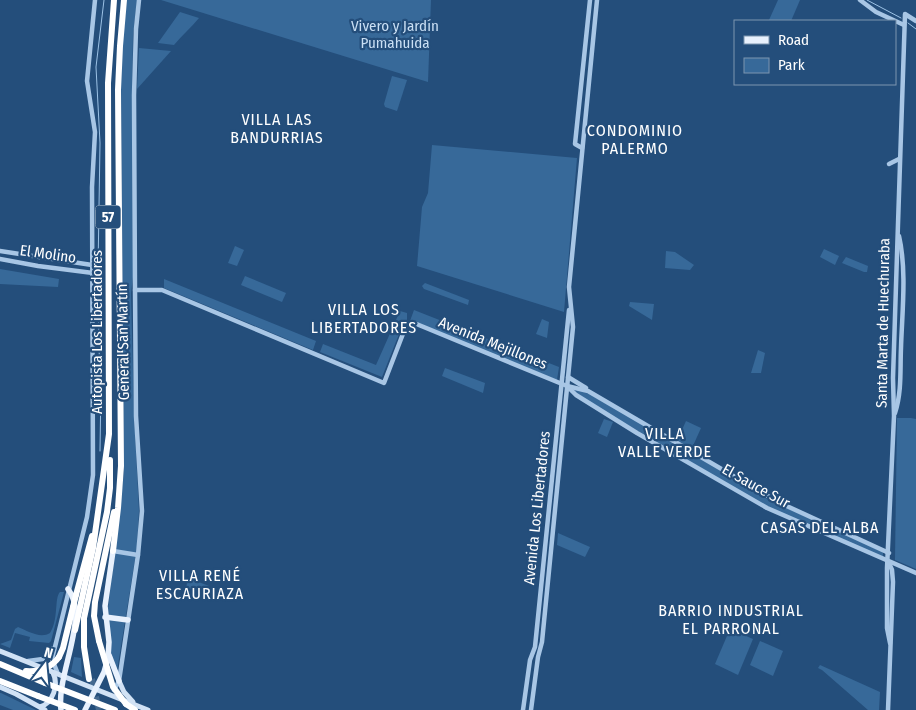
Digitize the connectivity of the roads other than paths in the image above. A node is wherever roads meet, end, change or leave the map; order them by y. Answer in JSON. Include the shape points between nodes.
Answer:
{"nodes":[{"id":1,"x":95,"y":0,"type":"edge"},
{"id":2,"x":114,"y":0,"type":"edge"},
{"id":3,"x":124,"y":0,"type":"edge"},
{"id":4,"x":139,"y":0,"type":"edge"},
{"id":5,"x":590,"y":0,"type":"edge"},
{"id":6,"x":597,"y":0,"type":"edge"},
{"id":7,"x":860,"y":0,"type":"edge"},
{"id":8,"x":893,"y":20,"type":"edge"},
{"id":9,"x":896,"y":21,"type":"edge"},
{"id":10,"x":916,"y":21,"type":"edge"},
{"id":11,"x":904,"y":25,"type":"junction"},
{"id":12,"x":583,"y":69,"type":"junction"},
{"id":13,"x":590,"y":71,"type":"junction"},
{"id":14,"x":578,"y":118,"type":"junction"},
{"id":15,"x":585,"y":118,"type":"junction"},
{"id":16,"x":582,"y":148,"type":"junction"},
{"id":17,"x":900,"y":159,"type":"junction"},
{"id":18,"x":889,"y":164,"type":"dead end"},
{"id":19,"x":897,"y":231,"type":"junction"},
{"id":20,"x":0,"y":252,"type":"edge"},
{"id":21,"x":0,"y":259,"type":"edge"},
{"id":22,"x":60,"y":261,"type":"junction"},
{"id":23,"x":92,"y":265,"type":"junction"},
{"id":24,"x":56,"y":268,"type":"junction"},
{"id":25,"x":92,"y":272,"type":"junction"},
{"id":26,"x":135,"y":290,"type":"junction"},
{"id":27,"x":570,"y":307,"type":"junction"},
{"id":28,"x":895,"y":339,"type":"junction"},
{"id":29,"x":902,"y":339,"type":"junction"},
{"id":30,"x":568,"y":377,"type":"junction"},
{"id":31,"x":561,"y":384,"type":"junction"},
{"id":32,"x":567,"y":386,"type":"junction"},
{"id":33,"x":588,"y":391,"type":"junction"},
{"id":34,"x":894,"y":416,"type":"junction"},
{"id":35,"x":109,"y":434,"type":"junction"},
{"id":36,"x":120,"y":462,"type":"junction"},
{"id":37,"x":101,"y":494,"type":"junction"},
{"id":38,"x":115,"y":503,"type":"junction"},
{"id":39,"x":807,"y":516,"type":"junction"},
{"id":40,"x":803,"y":524,"type":"junction"},
{"id":41,"x":112,"y":551,"type":"junction"},
{"id":42,"x":889,"y":553,"type":"junction"},
{"id":43,"x":138,"y":556,"type":"junction"},
{"id":44,"x":888,"y":562,"type":"junction"},
{"id":45,"x":916,"y":574,"type":"edge"},
{"id":46,"x":68,"y":589,"type":"junction"},
{"id":47,"x":105,"y":617,"type":"junction"},
{"id":48,"x":128,"y":620,"type":"junction"},
{"id":49,"x":75,"y":630,"type":"junction"},
{"id":50,"x":55,"y":643,"type":"junction"},
{"id":51,"x":0,"y":651,"type":"edge"},
{"id":52,"x":109,"y":655,"type":"junction"},
{"id":53,"x":25,"y":661,"type":"junction"},
{"id":54,"x":0,"y":664,"type":"edge"},
{"id":55,"x":9,"y":668,"type":"junction"},
{"id":56,"x":58,"y":675,"type":"junction"},
{"id":57,"x":0,"y":681,"type":"edge"},
{"id":58,"x":119,"y":681,"type":"junction"},
{"id":59,"x":0,"y":687,"type":"edge"},
{"id":60,"x":95,"y":690,"type":"junction"},
{"id":61,"x":106,"y":694,"type":"junction"},
{"id":62,"x":40,"y":706,"type":"junction"},
{"id":63,"x":136,"y":708,"type":"edge"},
{"id":64,"x":46,"y":710,"type":"edge"},
{"id":65,"x":61,"y":710,"type":"edge"},
{"id":66,"x":75,"y":710,"type":"edge"},
{"id":67,"x":85,"y":710,"type":"edge"},
{"id":68,"x":115,"y":710,"type":"edge"},
{"id":69,"x":148,"y":710,"type":"edge"},
{"id":70,"x":523,"y":710,"type":"edge"},
{"id":71,"x":531,"y":710,"type":"edge"},
{"id":72,"x":888,"y":710,"type":"edge"}],
"edges":[{"from":1,"to":23,"type":"street","name":"General San Martín","via":[[87,80],[95,132]]},
{"from":2,"to":35,"type":"highway","name":"Autopista Los Libertadores","number":"57","via":[[108,83]]},
{"from":3,"to":36,"type":"highway","name":"Autopista Los Libertadores","number":"57","via":[[118,90]]},
{"from":4,"to":26,"type":"street","name":"General San Martín","via":[[134,95]]},
{"from":5,"to":12,"type":"street"},
{"from":6,"to":13,"type":"street","name":"Avenida Los Libertadores"},
{"from":7,"to":8,"type":"street"},
{"from":9,"to":11,"type":"street"},
{"from":10,"to":11,"type":"street","name":"Santa Marta de Huechuraba","via":[[905,14]]},
{"from":11,"to":17,"type":"street","name":"Santa Marta de Huechuraba"},
{"from":12,"to":13,"type":"street"},
{"from":12,"to":14,"type":"street"},
{"from":13,"to":15,"type":"street","name":"Avenida Los Libertadores"},
{"from":14,"to":15,"type":"street"},
{"from":14,"to":16,"type":"street","via":[[575,144]]},
{"from":15,"to":16,"type":"street","name":"Avenida Los Libertadores"},
{"from":16,"to":27,"type":"street","name":"Avenida Los Libertadores","via":[[569,287]]},
{"from":17,"to":18,"type":"street"},
{"from":17,"to":19,"type":"street","name":"Santa Marta de Huechuraba"},
{"from":19,"to":28,"type":"street","name":"Santa Marta de Huechuraba"},
{"from":19,"to":29,"type":"street","name":"Santa Marta de Huechuraba","via":[[903,260]]},
{"from":20,"to":22,"type":"street","name":"El Molino"},
{"from":21,"to":24,"type":"street","name":"El Molino"},
{"from":22,"to":23,"type":"street","name":"El Molino"},
{"from":22,"to":24,"type":"street"},
{"from":23,"to":25,"type":"street","name":"General San Martín"},
{"from":24,"to":25,"type":"street","name":"El Molino"},
{"from":25,"to":46,"type":"street","name":"General San Martín","via":[[93,475],[87,517]]},
{"from":26,"to":31,"type":"street","name":"Avenida Mejillones","via":[[162,290],[384,382],[406,326],[414,324]]},
{"from":26,"to":43,"type":"street","name":"General San Martín","via":[[136,416],[142,511]]},
{"from":27,"to":30,"type":"street","name":"Avenida Los Libertadores","via":[[573,327]]},
{"from":27,"to":31,"type":"street","name":"Avenida Los Libertadores"},
{"from":28,"to":29,"type":"street"},
{"from":28,"to":34,"type":"street","name":"Santa Marta de Huechuraba"},
{"from":29,"to":34,"type":"street","name":"Santa Marta de Huechuraba","via":[[900,396]]},
{"from":30,"to":32,"type":"street","name":"Avenida Los Libertadores"},
{"from":30,"to":33,"type":"street"},
{"from":31,"to":32,"type":"street","name":"Avenida Mejillones"},
{"from":31,"to":70,"type":"street","name":"Avenida Los Libertadores","via":[[535,647]]},
{"from":32,"to":33,"type":"street"},
{"from":32,"to":40,"type":"street","name":"El Sauce Sur","via":[[576,395],[754,502]]},
{"from":32,"to":71,"type":"street","name":"Avenida Los Libertadores","via":[[542,642]]},
{"from":33,"to":39,"type":"street","via":[[772,499]]},
{"from":34,"to":42,"type":"street","name":"Santa Marta de Huechuraba"},
{"from":35,"to":37,"type":"highway","name":"Autopista Los Libertadores","number":"57"},
{"from":35,"to":38,"type":"highway","via":[[107,512],[84,618],[84,647],[91,679],[87,618]]},
{"from":36,"to":38,"type":"highway"},
{"from":36,"to":41,"type":"highway"},
{"from":37,"to":49,"type":"highway","name":"Autopista Los Libertadores","number":"57"},
{"from":37,"to":55,"type":"highway","bridge":true,"via":[[59,657],[52,665],[34,672]]},
{"from":38,"to":63,"type":"highway","bridge":true,"via":[[94,616],[113,687],[126,704]]},
{"from":39,"to":40,"type":"street"},
{"from":39,"to":42,"type":"street"},
{"from":40,"to":44,"type":"street","name":"El Sauce Sur"},
{"from":41,"to":43,"type":"street"},
{"from":41,"to":47,"type":"main road"},
{"from":42,"to":44,"type":"street","name":"Santa Marta de Huechuraba"},
{"from":43,"to":48,"type":"street","name":"General San Martín"},
{"from":44,"to":45,"type":"street","name":"El Sauce Sur"},
{"from":44,"to":72,"type":"street","name":"Santa Marta de Huechuraba","via":[[893,575]]},
{"from":46,"to":49,"type":"main road","via":[[75,604]]},
{"from":46,"to":50,"type":"street","name":"General San Martín"},
{"from":47,"to":48,"type":"main road"},
{"from":47,"to":52,"type":"main road"},
{"from":48,"to":58,"type":"street","name":"General San Martín"},
{"from":49,"to":56,"type":"main road"},
{"from":50,"to":53,"type":"street","via":[[43,659]]},
{"from":50,"to":56,"type":"street","name":"General San Martín","via":[[52,659]]},
{"from":51,"to":53,"type":"main road"},
{"from":52,"to":58,"type":"main road"},
{"from":52,"to":60,"type":"main road"},
{"from":53,"to":56,"type":"main road"},
{"from":54,"to":55,"type":"highway"},
{"from":55,"to":68,"type":"highway","bridge":true},
{"from":56,"to":60,"type":"main road"},
{"from":56,"to":62,"type":"main road","via":[[48,703]]},
{"from":56,"to":65,"type":"main road"},
{"from":57,"to":66,"type":"highway","bridge":true},
{"from":58,"to":61,"type":"street","via":[[114,690]]},
{"from":58,"to":63,"type":"main road"},
{"from":59,"to":62,"type":"main road"},
{"from":60,"to":61,"type":"main road"},
{"from":60,"to":67,"type":"main road"},
{"from":61,"to":63,"type":"main road"},
{"from":62,"to":64,"type":"main road"},
{"from":63,"to":69,"type":"main road"}]}
